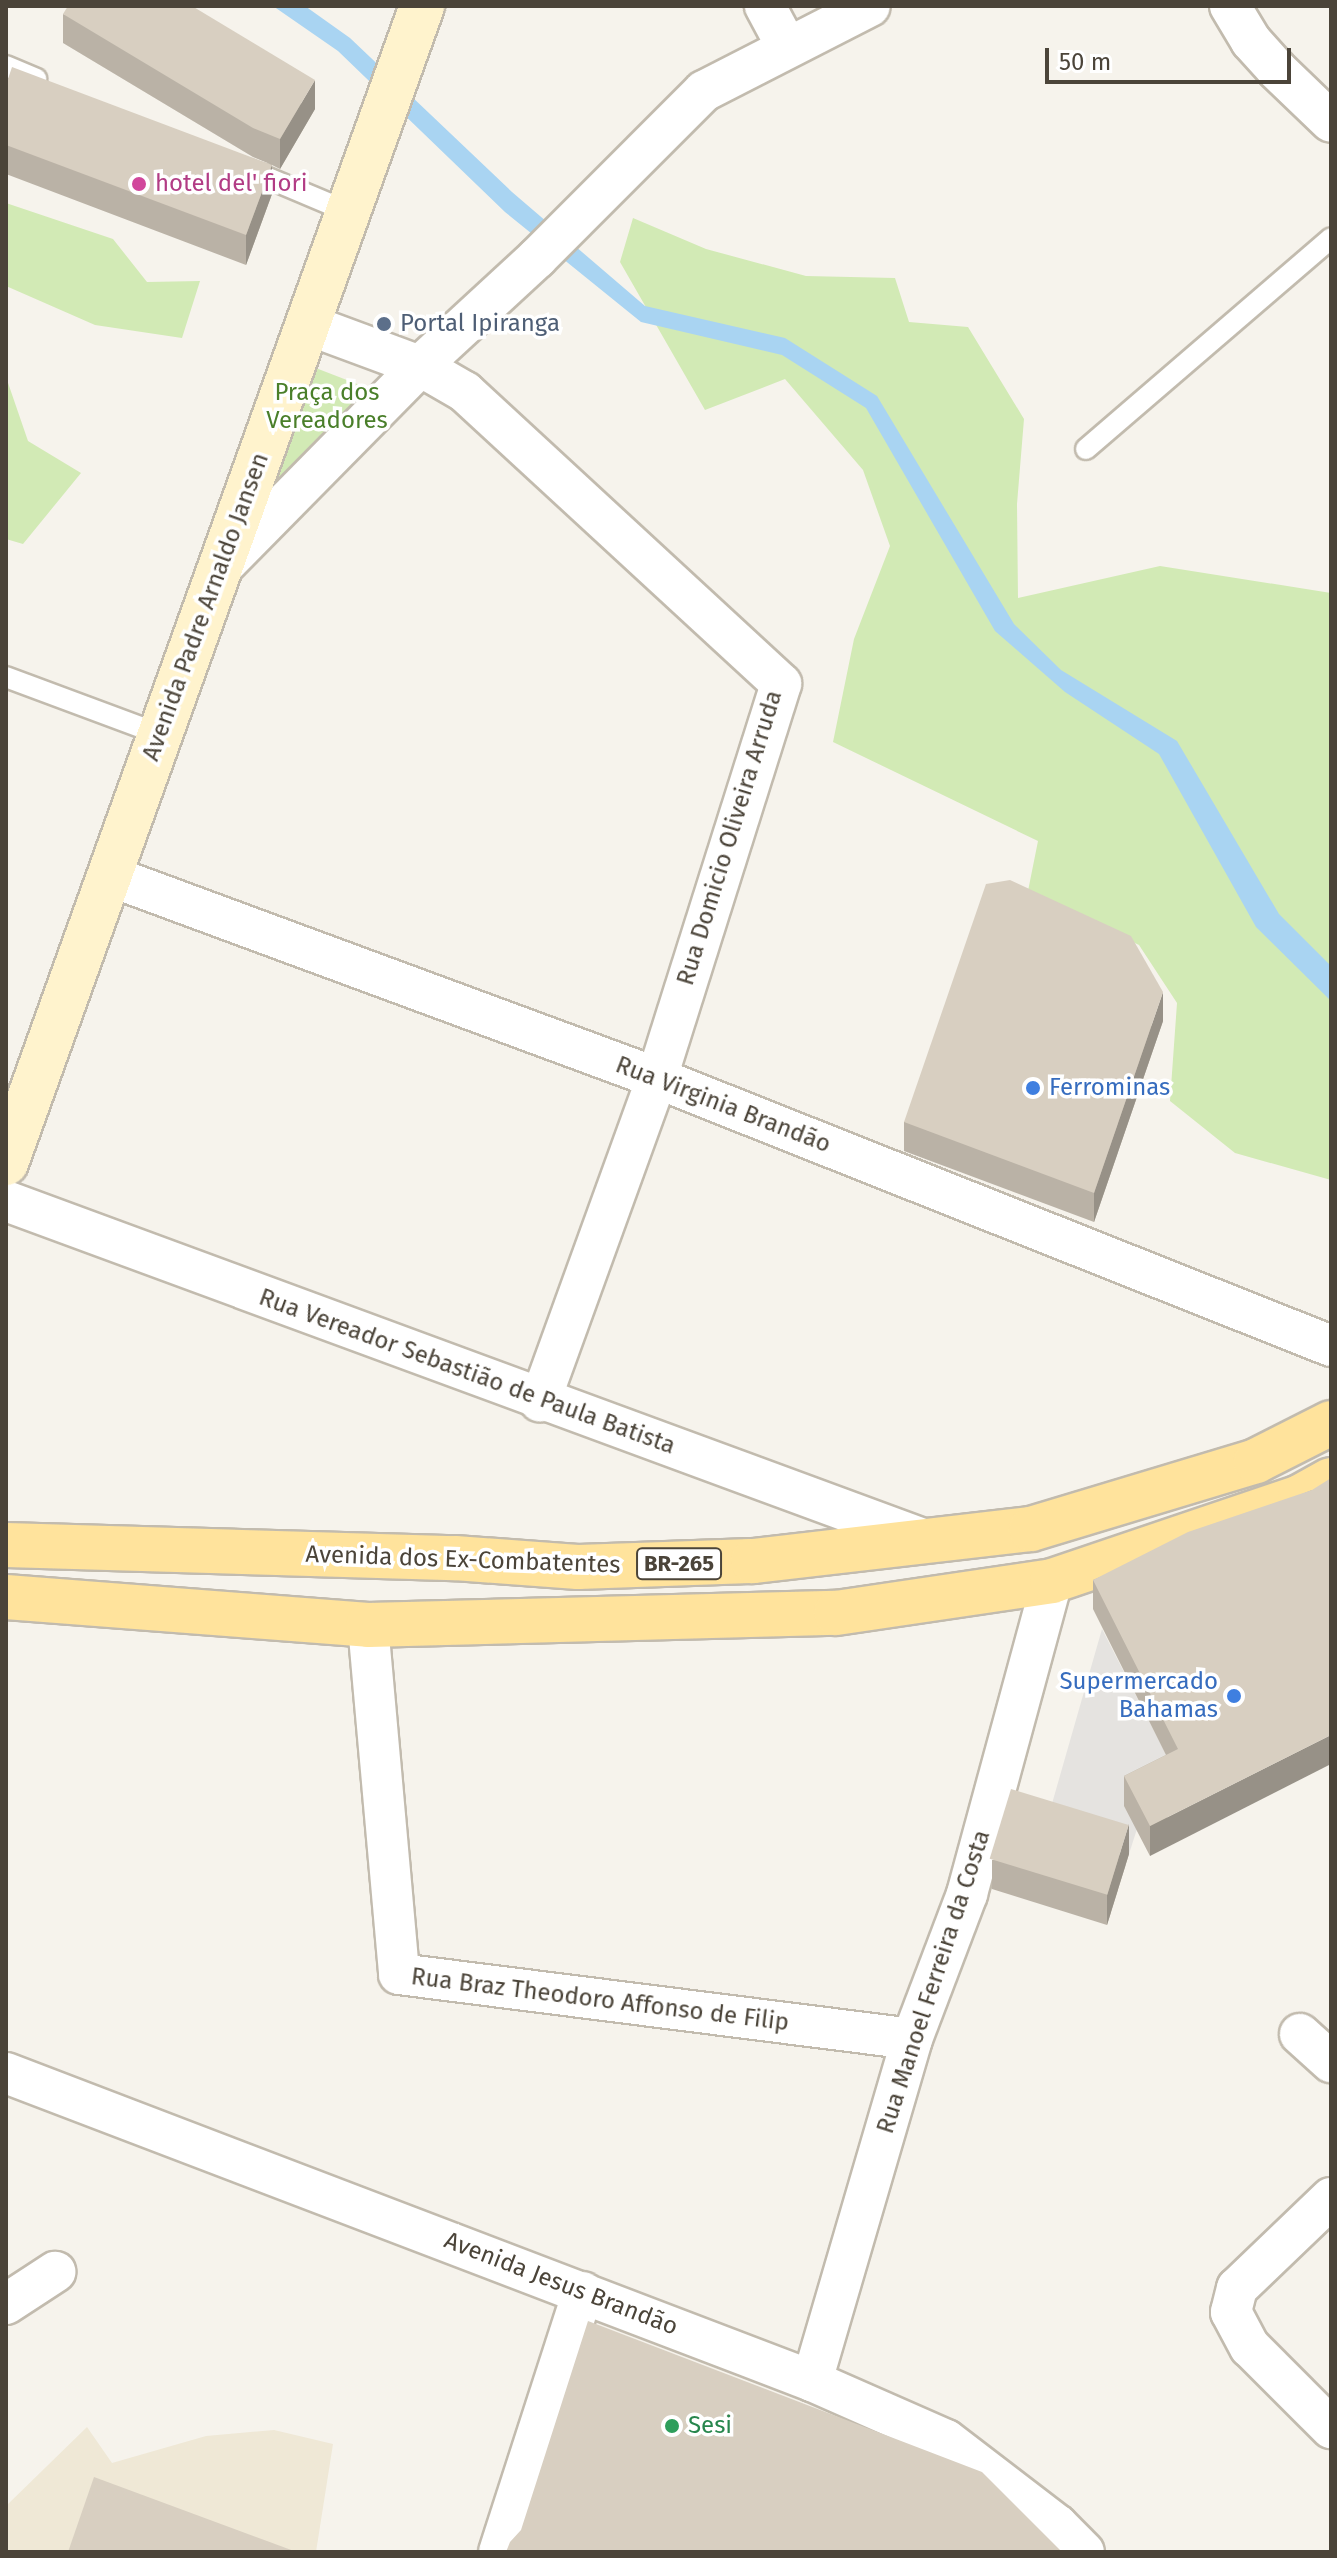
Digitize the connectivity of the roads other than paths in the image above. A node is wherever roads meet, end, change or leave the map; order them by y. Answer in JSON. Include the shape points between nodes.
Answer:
{"nodes":[{"id":1,"x":422,"y":6,"type":"edge"},
{"id":2,"x":765,"y":6,"type":"edge"},
{"id":3,"x":870,"y":6,"type":"edge"},
{"id":4,"x":1230,"y":6,"type":"edge"},
{"id":5,"x":787,"y":47,"type":"junction"},
{"id":6,"x":6,"y":66,"type":"edge"},
{"id":7,"x":49,"y":84,"type":"edge"},
{"id":8,"x":1331,"y":122,"type":"edge"},
{"id":9,"x":235,"y":163,"type":"edge"},
{"id":10,"x":349,"y":212,"type":"junction"},
{"id":11,"x":1331,"y":238,"type":"edge"},
{"id":12,"x":309,"y":325,"type":"junction"},
{"id":13,"x":420,"y":366,"type":"junction"},
{"id":14,"x":1086,"y":449,"type":"dead end"},
{"id":15,"x":218,"y":571,"type":"junction"},
{"id":16,"x":6,"y":677,"type":"edge"},
{"id":17,"x":159,"y":734,"type":"junction"},
{"id":18,"x":110,"y":876,"type":"junction"},
{"id":19,"x":657,"y":1078,"type":"junction"},
{"id":20,"x":6,"y":1163,"type":"edge"},
{"id":21,"x":6,"y":1201,"type":"edge"},
{"id":22,"x":1331,"y":1346,"type":"edge"},
{"id":23,"x":540,"y":1401,"type":"junction"},
{"id":24,"x":1331,"y":1423,"type":"edge"},
{"id":25,"x":1331,"y":1480,"type":"edge"},
{"id":26,"x":928,"y":1541,"type":"junction"},
{"id":27,"x":6,"y":1545,"type":"edge"},
{"id":28,"x":1052,"y":1581,"type":"junction"},
{"id":29,"x":6,"y":1597,"type":"edge"},
{"id":30,"x":368,"y":1625,"type":"junction"},
{"id":31,"x":1300,"y":2034,"type":"dead end"},
{"id":32,"x":912,"y":2039,"type":"junction"},
{"id":33,"x":1331,"y":2062,"type":"edge"},
{"id":34,"x":6,"y":2073,"type":"edge"},
{"id":35,"x":1331,"y":2198,"type":"edge"},
{"id":36,"x":55,"y":2272,"type":"dead end"},
{"id":37,"x":583,"y":2292,"type":"junction"},
{"id":38,"x":6,"y":2304,"type":"edge"},
{"id":39,"x":812,"y":2381,"type":"junction"},
{"id":40,"x":1331,"y":2428,"type":"edge"},
{"id":41,"x":499,"y":2552,"type":"edge"},
{"id":42,"x":1084,"y":2552,"type":"edge"}],
"edges":[{"from":1,"to":10,"type":"main road","name":"Avenida Padre Arnaldo Jansen"},
{"from":2,"to":5,"type":"street"},
{"from":3,"to":5,"type":"street"},
{"from":4,"to":8,"type":"street","via":[[1251,41]]},
{"from":5,"to":13,"type":"street","via":[[704,91]]},
{"from":6,"to":7,"type":"lane"},
{"from":9,"to":10,"type":"lane"},
{"from":10,"to":12,"type":"main road","name":"Avenida Padre Arnaldo Jansen"},
{"from":11,"to":14,"type":"lane"},
{"from":12,"to":13,"type":"street"},
{"from":12,"to":15,"type":"main road","name":"Avenida Padre Arnaldo Jansen"},
{"from":13,"to":15,"type":"street"},
{"from":13,"to":19,"type":"street","name":"Rua Domicio Oliveira Arruda","via":[[465,392],[781,684]]},
{"from":15,"to":17,"type":"main road","name":"Avenida Padre Arnaldo Jansen"},
{"from":16,"to":17,"type":"lane"},
{"from":17,"to":18,"type":"main road","name":"Avenida Padre Arnaldo Jansen"},
{"from":18,"to":19,"type":"street","name":"Rua Virginia Brandão"},
{"from":18,"to":20,"type":"main road","name":"Avenida Padre Arnaldo Jansen"},
{"from":19,"to":22,"type":"street","name":"Rua Virginia Brandão"},
{"from":19,"to":23,"type":"street","name":"Rua Domicio Oliveira Arruda"},
{"from":21,"to":23,"type":"street","name":"Rua Vereador Sebastião de Paula Batista"},
{"from":23,"to":26,"type":"street","name":"Rua Vereador Sebastião de Paula Batista"},
{"from":24,"to":26,"type":"main road","name":"Avenida dos Ex-Combatentes","number":"BR-265","via":[[1256,1461],[1103,1510],[1031,1529]]},
{"from":25,"to":28,"type":"main road","number":"BR-265","via":[[1300,1497]]},
{"from":26,"to":27,"type":"main road","name":"Avenida dos Ex-Combatentes","number":"BR-265","via":[[753,1561],[578,1567],[455,1558]]},
{"from":28,"to":30,"type":"main road","number":"BR-265","via":[[836,1613]]},
{"from":28,"to":32,"type":"street","name":"Rua Manoel Ferreira da Costa","via":[[967,1894]]},
{"from":29,"to":30,"type":"main road","number":"BR-265"},
{"from":30,"to":32,"type":"street","name":"Rua Braz Theodoro Affonso de Filip","via":[[399,1974]]},
{"from":31,"to":33,"type":"street"},
{"from":32,"to":39,"type":"street","name":"Rua Manoel Ferreira da Costa"},
{"from":34,"to":37,"type":"street","name":"Avenida Jesus Brandão"},
{"from":35,"to":40,"type":"street","via":[[1237,2288],[1231,2312],[1250,2347]]},
{"from":36,"to":38,"type":"street"},
{"from":37,"to":39,"type":"street","name":"Avenida Jesus Brandão"},
{"from":37,"to":41,"type":"street"},
{"from":39,"to":42,"type":"street","name":"Avenida Jesus Brandão","via":[[946,2440]]}]}
